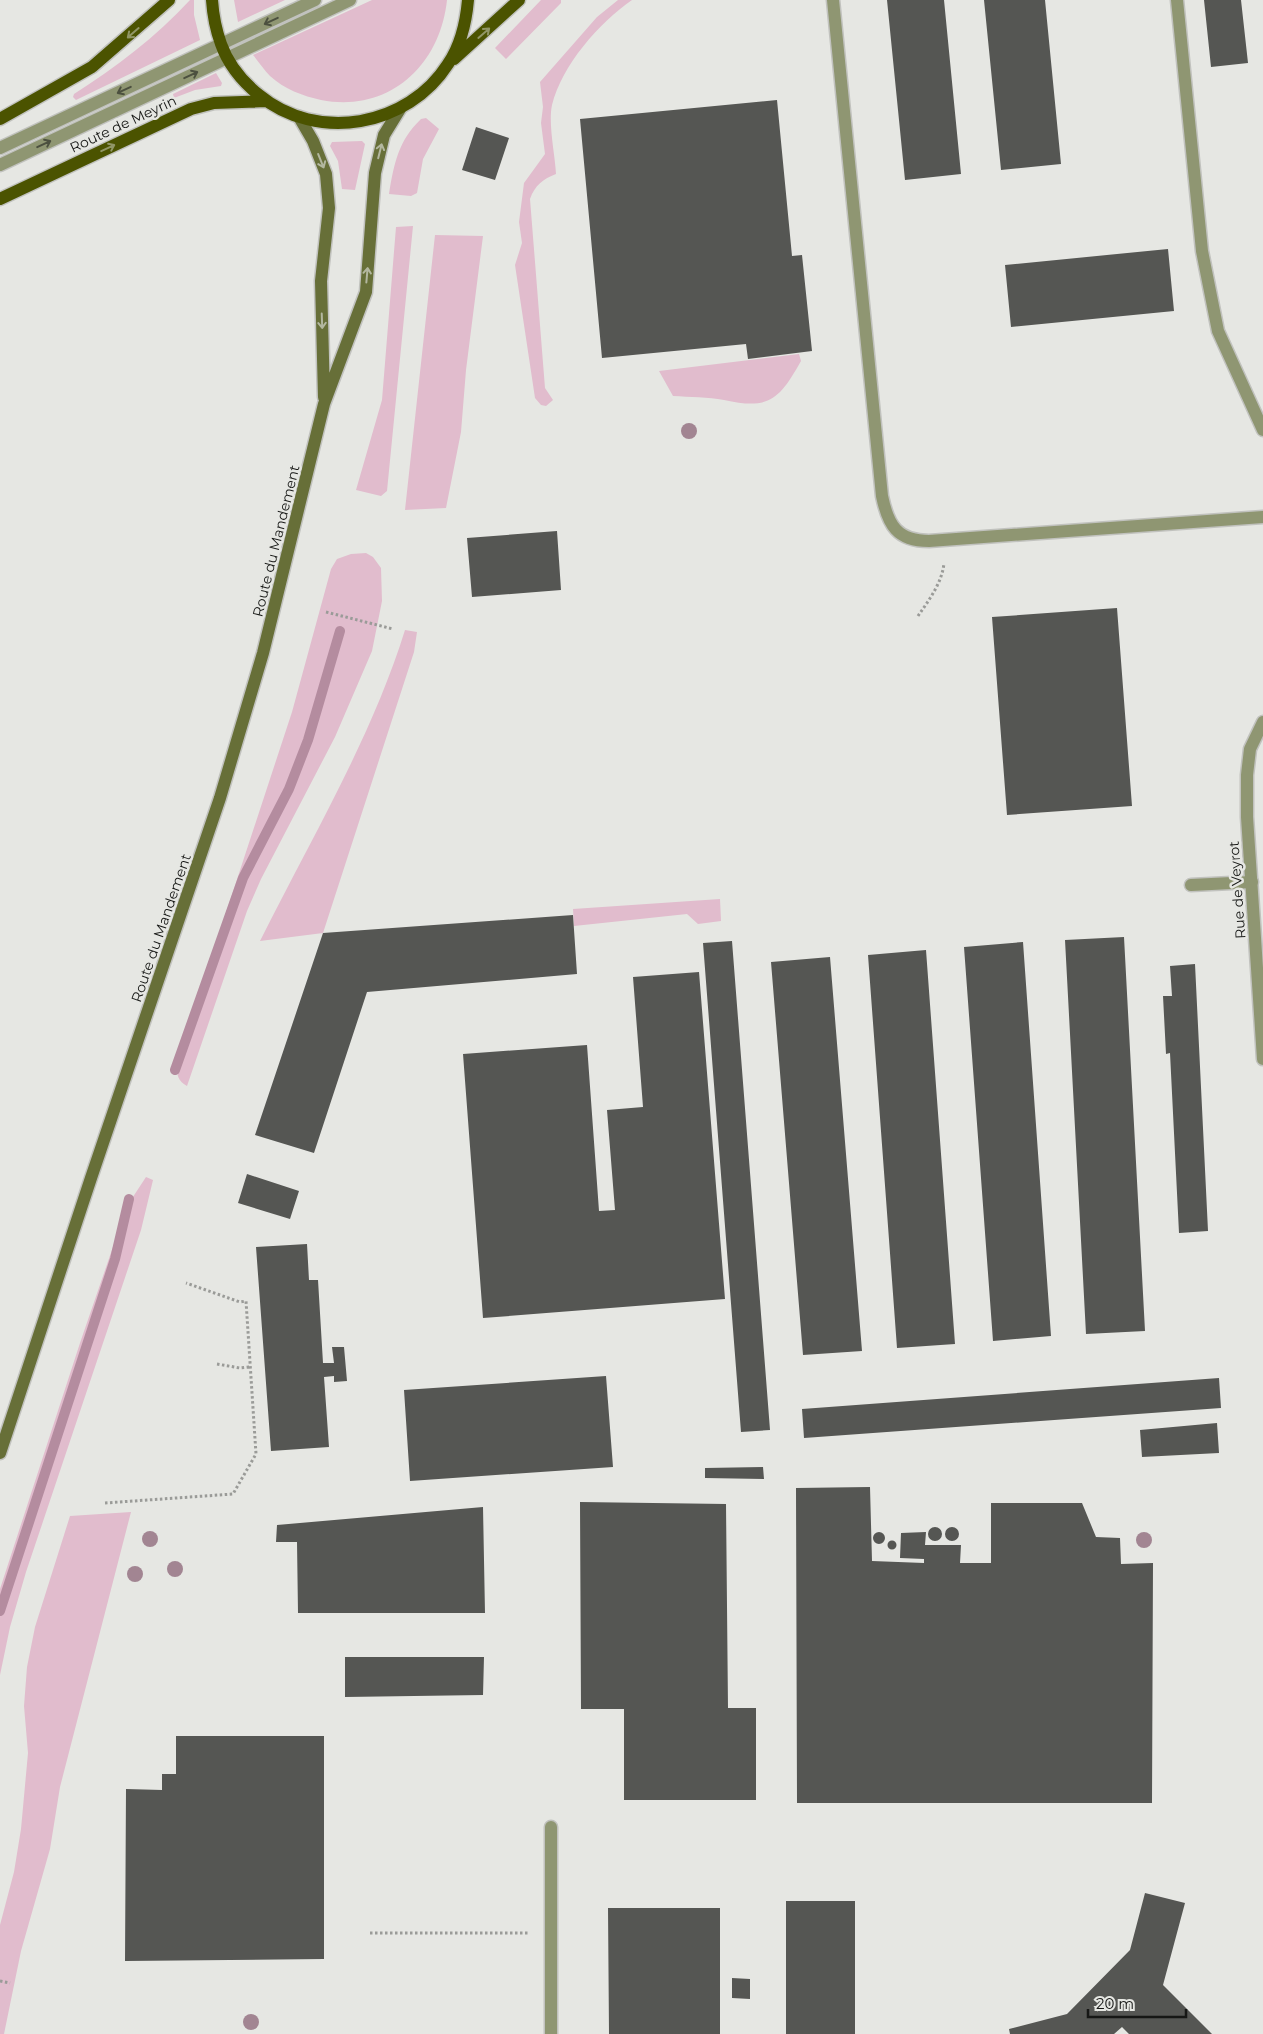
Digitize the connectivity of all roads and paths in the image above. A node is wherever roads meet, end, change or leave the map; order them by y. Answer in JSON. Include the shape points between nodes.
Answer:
{"nodes":[{"id":1,"x":169,"y":0,"type":"edge"},
{"id":2,"x":212,"y":0,"type":"edge"},
{"id":3,"x":315,"y":0,"type":"edge"},
{"id":4,"x":350,"y":0,"type":"edge"},
{"id":5,"x":468,"y":0,"type":"edge"},
{"id":6,"x":519,"y":0,"type":"edge"},
{"id":7,"x":833,"y":0,"type":"edge"},
{"id":8,"x":1177,"y":0,"type":"edge"},
{"id":9,"x":221,"y":44,"type":"junction"},
{"id":10,"x":228,"y":58,"type":"junction"},
{"id":11,"x":448,"y":64,"type":"junction"},
{"id":12,"x":266,"y":100,"type":"junction"},
{"id":13,"x":400,"y":109,"type":"junction"},
{"id":14,"x":299,"y":117,"type":"junction"},
{"id":15,"x":0,"y":119,"type":"edge"},
{"id":16,"x":0,"y":148,"type":"edge"},
{"id":17,"x":0,"y":165,"type":"edge"},
{"id":18,"x":0,"y":199,"type":"edge"},
{"id":19,"x":324,"y":404,"type":"junction"},
{"id":20,"x":1263,"y":430,"type":"edge"},
{"id":21,"x":1263,"y":517,"type":"edge"},
{"id":22,"x":941,"y":540,"type":"junction"},
{"id":23,"x":326,"y":612,"type":"dead end"},
{"id":24,"x":918,"y":616,"type":"dead end"},
{"id":25,"x":393,"y":629,"type":"dead end"},
{"id":26,"x":1263,"y":722,"type":"edge"},
{"id":27,"x":1252,"y":882,"type":"junction"},
{"id":28,"x":1191,"y":885,"type":"dead end"},
{"id":29,"x":1263,"y":1059,"type":"edge"},
{"id":30,"x":186,"y":1283,"type":"dead end"},
{"id":31,"x":217,"y":1364,"type":"dead end"},
{"id":32,"x":250,"y":1367,"type":"junction"},
{"id":33,"x":0,"y":1453,"type":"edge"},
{"id":34,"x":105,"y":1503,"type":"dead end"},
{"id":35,"x":551,"y":1827,"type":"dead end"},
{"id":36,"x":370,"y":1933,"type":"dead end"},
{"id":37,"x":551,"y":1933,"type":"junction"},
{"id":38,"x":0,"y":1981,"type":"edge"},
{"id":39,"x":10,"y":1984,"type":"dead end"},
{"id":40,"x":551,"y":2034,"type":"edge"}],
"edges":[{"from":1,"to":15,"type":"main road","one_way":true,"via":[[92,67]]},
{"from":2,"to":9,"type":"main road"},
{"from":3,"to":9,"type":"street","one_way":true},
{"from":4,"to":10,"type":"street"},
{"from":5,"to":11,"type":"main road","via":[[459,43]]},
{"from":11,"to":6,"type":"main road","one_way":true},
{"from":7,"to":22,"type":"street","via":[[885,509],[891,524],[904,536],[920,541]]},
{"from":8,"to":20,"type":"street","via":[[1202,251],[1218,331]]},
{"from":9,"to":10,"type":"main road"},
{"from":9,"to":16,"type":"street","one_way":true},
{"from":10,"to":12,"type":"main road","via":[[245,81]]},
{"from":17,"to":10,"type":"street","one_way":true},
{"from":11,"to":13,"type":"main road","via":[[435,82]]},
{"from":12,"to":14,"type":"main road"},
{"from":18,"to":12,"type":"main road","name":"Route de Meyrin","one_way":true,"via":[[191,109],[214,103]]},
{"from":13,"to":14,"type":"main road","via":[[379,118],[348,124]]},
{"from":19,"to":13,"type":"main road","name":"Route du Mandement","one_way":true,"via":[[366,292],[375,173],[384,135]]},
{"from":14,"to":19,"type":"main road","name":"Route du Mandement","one_way":true,"via":[[326,174],[329,208],[321,281]]},
{"from":19,"to":33,"type":"main road","name":"Route du Mandement","via":[[263,653],[220,798]]},
{"from":21,"to":22,"type":"street"},
{"from":22,"to":24,"type":"path","via":[[943,570],[936,589]]},
{"from":23,"to":25,"type":"path"},
{"from":26,"to":27,"type":"street","name":"Rue de Veyrot","via":[[1250,749],[1246,775]]},
{"from":27,"to":28,"type":"street"},
{"from":27,"to":29,"type":"street","name":"Rue de Veyrot"},
{"from":30,"to":32,"type":"path","via":[[240,1302],[246,1301]]},
{"from":31,"to":32,"type":"path"},
{"from":32,"to":34,"type":"path","via":[[256,1454],[233,1494]]},
{"from":35,"to":37,"type":"street"},
{"from":36,"to":37,"type":"path"},
{"from":37,"to":40,"type":"street"},
{"from":38,"to":39,"type":"path"}]}
